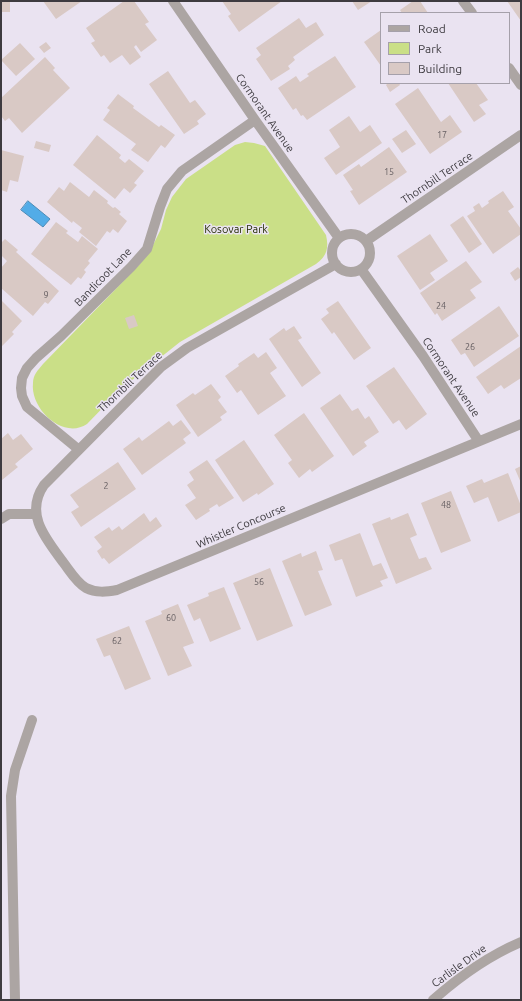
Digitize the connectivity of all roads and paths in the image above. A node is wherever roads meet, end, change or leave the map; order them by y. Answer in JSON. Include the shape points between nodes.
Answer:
{"nodes":[{"id":1,"x":172,"y":1,"type":"edge"},
{"id":2,"x":463,"y":1,"type":"edge"},
{"id":3,"x":471,"y":12,"type":"edge"},
{"id":4,"x":510,"y":69,"type":"edge"},
{"id":5,"x":521,"y":85,"type":"edge"},
{"id":6,"x":255,"y":120,"type":"junction"},
{"id":7,"x":521,"y":135,"type":"edge"},
{"id":8,"x":339,"y":238,"type":"junction"},
{"id":9,"x":366,"y":241,"type":"junction"},
{"id":10,"x":336,"y":264,"type":"junction"},
{"id":11,"x":362,"y":269,"type":"junction"},
{"id":12,"x":521,"y":424,"type":"edge"},
{"id":13,"x":478,"y":440,"type":"junction"},
{"id":14,"x":78,"y":449,"type":"junction"},
{"id":15,"x":36,"y":514,"type":"junction"},
{"id":16,"x":1,"y":519,"type":"edge"},
{"id":17,"x":32,"y":720,"type":"dead end"},
{"id":18,"x":521,"y":942,"type":"edge"},
{"id":19,"x":15,"y":1000,"type":"edge"},
{"id":20,"x":433,"y":1000,"type":"edge"}],
"edges":[{"from":1,"to":6,"type":"street","name":"Cormorant Avenue"},
{"from":2,"to":3,"type":"street"},
{"from":4,"to":5,"type":"street"},
{"from":6,"to":8,"type":"street","name":"Cormorant Avenue"},
{"from":6,"to":14,"type":"street","name":"Bandicoot Lane","via":[[182,171],[168,189],[147,249],[26,370],[21,388],[27,407]]},
{"from":7,"to":9,"type":"street","name":"Thornbill Terrace"},
{"from":8,"to":9,"type":"street","via":[[350,234]]},
{"from":8,"to":10,"type":"street","via":[[332,255]]},
{"from":9,"to":11,"type":"street","via":[[370,252],[369,259]]},
{"from":10,"to":11,"type":"street","via":[[343,270]]},
{"from":10,"to":14,"type":"street","name":"Thornbill Terrace","via":[[187,348],[161,367]]},
{"from":11,"to":13,"type":"street","name":"Cormorant Avenue"},
{"from":12,"to":13,"type":"street","name":"Whistler Concourse"},
{"from":13,"to":15,"type":"street","name":"Whistler Concourse","via":[[111,591],[92,590],[78,581],[44,536]]},
{"from":14,"to":15,"type":"street","name":"Thornbill Terrace","via":[[46,481],[37,499]]},
{"from":15,"to":16,"type":"street","via":[[9,514]]},
{"from":17,"to":19,"type":"street","via":[[15,770],[11,796]]},
{"from":18,"to":20,"type":"street","name":"Carlisle Drive","via":[[484,960]]}]}
